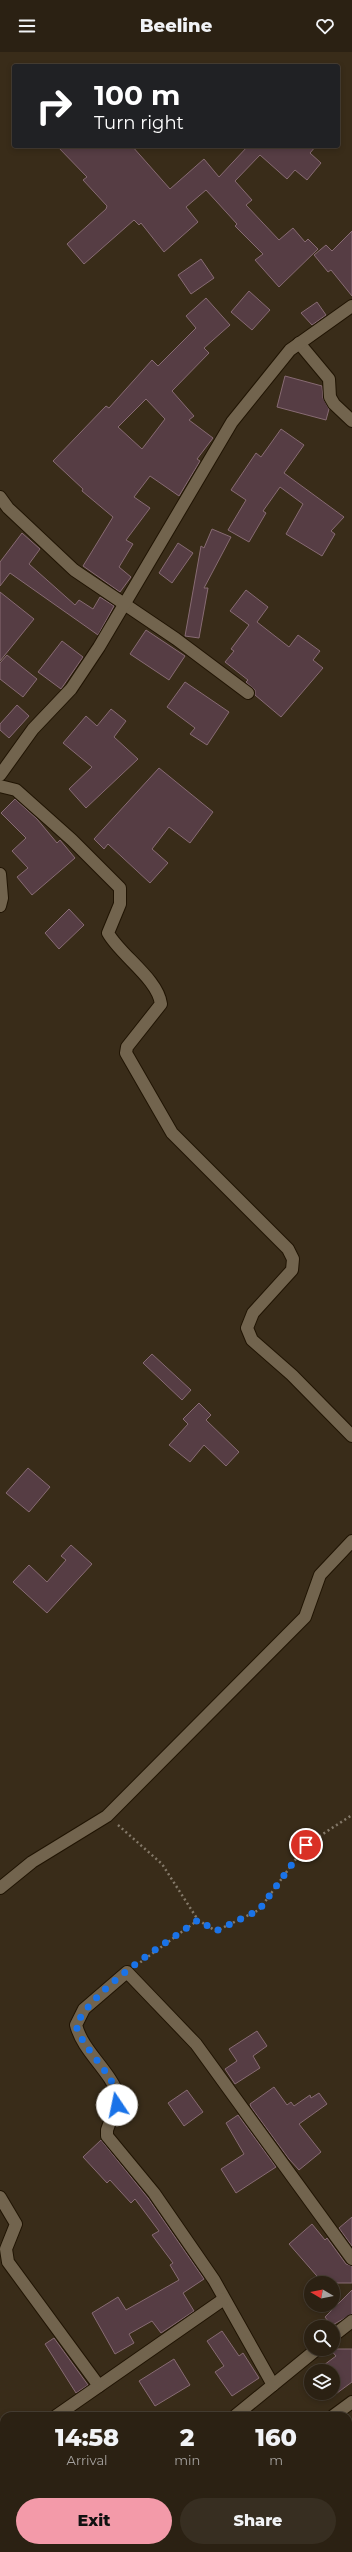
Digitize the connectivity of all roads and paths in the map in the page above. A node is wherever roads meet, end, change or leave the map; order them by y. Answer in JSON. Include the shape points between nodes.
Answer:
{"nodes":[{"id":1,"x":352,"y":306,"type":"edge"},
{"id":2,"x":299,"y":343,"type":"junction"},
{"id":3,"x":352,"y":421,"type":"edge"},
{"id":4,"x":0,"y":497,"type":"edge"},
{"id":5,"x":124,"y":604,"type":"junction"},
{"id":6,"x":248,"y":693,"type":"dead end"},
{"id":7,"x":0,"y":775,"type":"edge"},
{"id":8,"x":0,"y":786,"type":"edge"},
{"id":9,"x":0,"y":874,"type":"edge"},
{"id":10,"x":0,"y":906,"type":"edge"},
{"id":11,"x":352,"y":1436,"type":"edge"},
{"id":12,"x":352,"y":1541,"type":"edge"},
{"id":13,"x":352,"y":1815,"type":"edge"},
{"id":14,"x":107,"y":1816,"type":"junction"},
{"id":15,"x":0,"y":1888,"type":"edge"},
{"id":16,"x":198,"y":1920,"type":"junction"},
{"id":17,"x":127,"y":1972,"type":"junction"},
{"id":18,"x":0,"y":2197,"type":"edge"},
{"id":19,"x":352,"y":2259,"type":"edge"},
{"id":20,"x":224,"y":2299,"type":"junction"},
{"id":21,"x":352,"y":2321,"type":"edge"},
{"id":22,"x":340,"y":2330,"type":"edge"},
{"id":23,"x":308,"y":2356,"type":"edge"},
{"id":24,"x":273,"y":2385,"type":"junction"},
{"id":25,"x":99,"y":2386,"type":"junction"},
{"id":26,"x":351,"y":2405,"type":"edge"},
{"id":27,"x":62,"y":2412,"type":"edge"},
{"id":28,"x":240,"y":2412,"type":"edge"},
{"id":29,"x":340,"y":2412,"type":"edge"}],
"edges":[{"from":1,"to":2,"type":"street"},
{"from":2,"to":3,"type":"street","via":[[328,378],[330,397],[334,404]]},
{"from":2,"to":5,"type":"street","via":[[281,360],[232,422]]},
{"from":4,"to":5,"type":"street","via":[[8,508],[74,570]]},
{"from":5,"to":6,"type":"street"},
{"from":5,"to":7,"type":"street","via":[[71,689],[34,729]]},
{"from":8,"to":11,"type":"street","via":[[16,790],[72,840],[120,888],[120,904],[108,933],[112,941],[144,974],[160,998],[161,1004],[127,1046],[126,1053],[172,1133],[288,1248],[293,1259],[292,1270],[253,1313],[247,1328],[252,1340],[292,1375]]},
{"from":9,"to":10,"type":"street"},
{"from":12,"to":14,"type":"street","via":[[320,1575],[305,1617]]},
{"from":13,"to":16,"type":"path","via":[[306,1845],[259,1910],[216,1931]]},
{"from":14,"to":15,"type":"street","via":[[32,1862]]},
{"from":14,"to":16,"type":"path","via":[[162,1864]]},
{"from":16,"to":17,"type":"path"},
{"from":17,"to":19,"type":"street","via":[[196,2044]]},
{"from":17,"to":20,"type":"street","via":[[84,2009],[76,2025],[79,2037],[95,2057],[119,2097],[107,2136],[154,2193]]},
{"from":18,"to":25,"type":"street","via":[[16,2224],[6,2249],[8,2262]]},
{"from":20,"to":24,"type":"street"},
{"from":20,"to":25,"type":"street"},
{"from":21,"to":22,"type":"street"},
{"from":23,"to":24,"type":"street"},
{"from":24,"to":28,"type":"street"},
{"from":25,"to":27,"type":"street"},
{"from":26,"to":29,"type":"street"}]}
